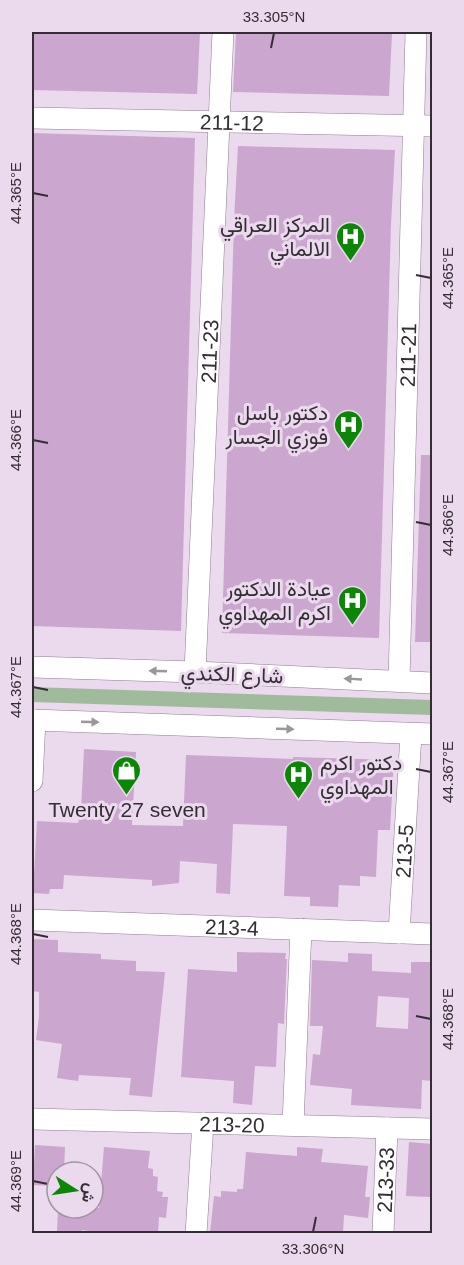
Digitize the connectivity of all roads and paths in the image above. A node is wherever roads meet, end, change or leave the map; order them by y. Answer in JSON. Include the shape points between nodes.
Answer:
{"nodes":[{"id":1,"x":222,"y":32,"type":"edge"},
{"id":2,"x":416,"y":32,"type":"edge"},
{"id":3,"x":32,"y":118,"type":"edge"},
{"id":4,"x":219,"y":122,"type":"junction"},
{"id":5,"x":423,"y":126,"type":"edge"},
{"id":6,"x":32,"y":667,"type":"edge"},
{"id":7,"x":195,"y":672,"type":"junction"},
{"id":8,"x":399,"y":681,"type":"junction"},
{"id":9,"x":432,"y":683,"type":"edge"},
{"id":10,"x":33,"y":720,"type":"edge"},
{"id":11,"x":422,"y":734,"type":"edge"},
{"id":12,"x":32,"y":781,"type":"edge"},
{"id":13,"x":32,"y":920,"type":"edge"},
{"id":14,"x":301,"y":929,"type":"junction"},
{"id":15,"x":399,"y":933,"type":"junction"},
{"id":16,"x":432,"y":934,"type":"edge"},
{"id":17,"x":32,"y":1119,"type":"edge"},
{"id":18,"x":203,"y":1123,"type":"junction"},
{"id":19,"x":293,"y":1125,"type":"junction"},
{"id":20,"x":387,"y":1128,"type":"junction"},
{"id":21,"x":432,"y":1129,"type":"edge"},
{"id":22,"x":196,"y":1233,"type":"edge"},
{"id":23,"x":383,"y":1233,"type":"edge"}],
"edges":[{"from":1,"to":4,"type":"street","name":"211-23"},
{"from":2,"to":5,"type":"street","name":"211-21"},
{"from":3,"to":4,"type":"street","name":"211-12"},
{"from":4,"to":5,"type":"street","name":"211-12"},
{"from":4,"to":7,"type":"street","name":"211-23"},
{"from":5,"to":8,"type":"street","name":"211-21"},
{"from":7,"to":6,"type":"street","name":"شارع الكندي","one_way":true},
{"from":8,"to":7,"type":"street","name":"شارع الكندي","one_way":true},
{"from":8,"to":9,"type":"street","name":"شارع الكندي"},
{"from":10,"to":11,"type":"street","one_way":true},
{"from":10,"to":12,"type":"street"},
{"from":11,"to":15,"type":"street","name":"213-5"},
{"from":13,"to":14,"type":"street","name":"213-4"},
{"from":14,"to":15,"type":"street","name":"213-4"},
{"from":14,"to":19,"type":"street"},
{"from":15,"to":16,"type":"street","name":"213-4"},
{"from":17,"to":18,"type":"street","name":"213-20"},
{"from":18,"to":19,"type":"street","name":"213-20"},
{"from":18,"to":22,"type":"street"},
{"from":19,"to":20,"type":"street","name":"213-20"},
{"from":20,"to":21,"type":"street","name":"213-20"},
{"from":20,"to":23,"type":"street","name":"213-33"}]}
